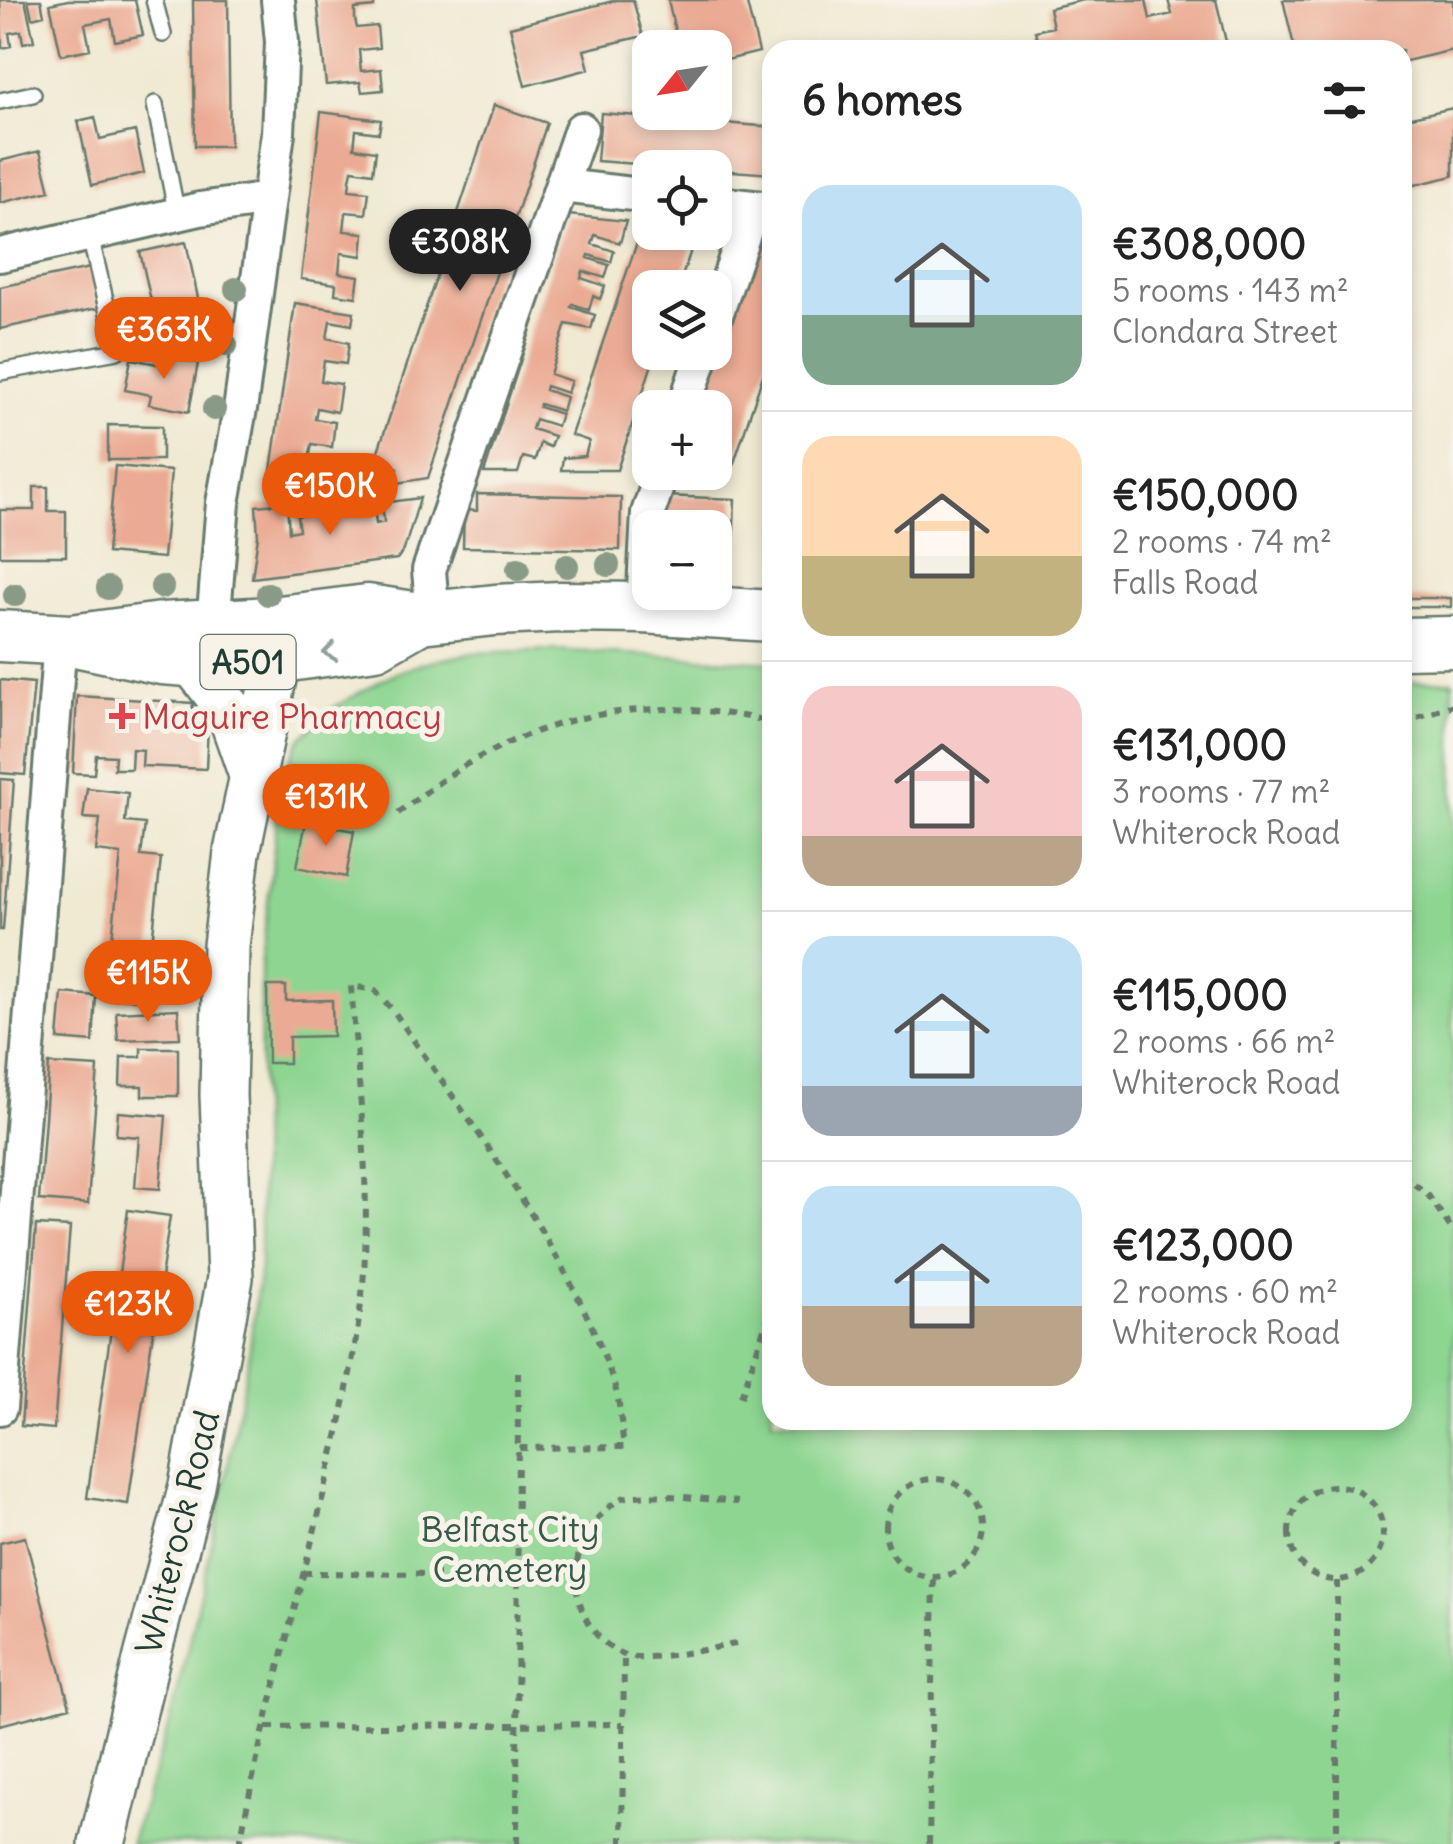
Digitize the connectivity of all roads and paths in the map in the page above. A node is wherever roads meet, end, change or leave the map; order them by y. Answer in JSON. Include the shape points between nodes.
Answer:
{"nodes":[{"id":1,"x":154,"y":0,"type":"edge"},
{"id":2,"x":278,"y":0,"type":"edge"},
{"id":3,"x":163,"y":34,"type":"dead end"},
{"id":4,"x":33,"y":94,"type":"dead end"},
{"id":5,"x":0,"y":101,"type":"edge"},
{"id":6,"x":155,"y":104,"type":"dead end"},
{"id":7,"x":581,"y":130,"type":"dead end"},
{"id":8,"x":562,"y":186,"type":"junction"},
{"id":9,"x":632,"y":194,"type":"edge"},
{"id":10,"x":269,"y":199,"type":"junction"},
{"id":11,"x":732,"y":205,"type":"edge"},
{"id":12,"x":762,"y":208,"type":"edge"},
{"id":13,"x":762,"y":210,"type":"edge"},
{"id":14,"x":177,"y":214,"type":"junction"},
{"id":15,"x":90,"y":236,"type":"junction"},
{"id":16,"x":0,"y":255,"type":"edge"},
{"id":17,"x":732,"y":279,"type":"edge"},
{"id":18,"x":0,"y":372,"type":"edge"},
{"id":19,"x":632,"y":608,"type":"edge"},
{"id":20,"x":675,"y":610,"type":"edge"},
{"id":21,"x":762,"y":615,"type":"edge"},
{"id":22,"x":426,"y":618,"type":"junction"},
{"id":23,"x":0,"y":636,"type":"edge"},
{"id":24,"x":65,"y":640,"type":"junction"},
{"id":25,"x":273,"y":641,"type":"junction"},
{"id":26,"x":1412,"y":642,"type":"edge"},
{"id":27,"x":1453,"y":642,"type":"edge"},
{"id":28,"x":203,"y":644,"type":"junction"},
{"id":29,"x":1453,"y":705,"type":"edge"},
{"id":30,"x":1412,"y":719,"type":"edge"},
{"id":31,"x":762,"y":720,"type":"edge"},
{"id":32,"x":252,"y":774,"type":"junction"},
{"id":33,"x":398,"y":813,"type":"dead end"},
{"id":34,"x":1412,"y":1182,"type":"edge"},
{"id":35,"x":1453,"y":1231,"type":"edge"},
{"id":36,"x":762,"y":1334,"type":"edge"},
{"id":37,"x":518,"y":1370,"type":"dead end"},
{"id":38,"x":740,"y":1397,"type":"dead end"},
{"id":39,"x":0,"y":1408,"type":"edge"},
{"id":40,"x":518,"y":1448,"type":"junction"},
{"id":41,"x":738,"y":1502,"type":"dead end"},
{"id":42,"x":304,"y":1574,"type":"junction"},
{"id":43,"x":518,"y":1575,"type":"junction"},
{"id":44,"x":576,"y":1576,"type":"junction"},
{"id":45,"x":934,"y":1578,"type":"junction"},
{"id":46,"x":1337,"y":1581,"type":"junction"},
{"id":47,"x":736,"y":1644,"type":"dead end"},
{"id":48,"x":624,"y":1656,"type":"junction"},
{"id":49,"x":517,"y":1723,"type":"junction"},
{"id":50,"x":623,"y":1724,"type":"junction"},
{"id":51,"x":267,"y":1726,"type":"junction"},
{"id":52,"x":102,"y":1844,"type":"edge"},
{"id":53,"x":240,"y":1844,"type":"edge"},
{"id":54,"x":518,"y":1844,"type":"edge"},
{"id":55,"x":622,"y":1844,"type":"edge"},
{"id":56,"x":929,"y":1844,"type":"edge"},
{"id":57,"x":1337,"y":1844,"type":"edge"}],
"edges":[{"from":1,"to":3,"type":"lane"},
{"from":2,"to":10,"type":"street","via":[[278,133]]},
{"from":4,"to":5,"type":"lane"},
{"from":6,"to":14,"type":"lane"},
{"from":7,"to":8,"type":"street"},
{"from":8,"to":9,"type":"street"},
{"from":8,"to":22,"type":"street","via":[[429,570]]},
{"from":10,"to":14,"type":"street"},
{"from":10,"to":28,"type":"street"},
{"from":11,"to":12,"type":"street"},
{"from":13,"to":17,"type":"street"},
{"from":14,"to":15,"type":"street"},
{"from":15,"to":16,"type":"street"},
{"from":15,"to":18,"type":"lane","via":[[117,351]]},
{"from":19,"to":22,"type":"main road","number":"A501"},
{"from":20,"to":21,"type":"main road","number":"A501"},
{"from":22,"to":25,"type":"main road","number":"A501","via":[[367,610]]},
{"from":23,"to":24,"type":"main road","number":"A501"},
{"from":24,"to":28,"type":"main road","number":"A501"},
{"from":24,"to":39,"type":"street"},
{"from":25,"to":28,"type":"main road","number":"A501"},
{"from":25,"to":32,"type":"street","name":"Whiterock Road","via":[[270,701]]},
{"from":26,"to":27,"type":"main road"},
{"from":28,"to":32,"type":"street"},
{"from":29,"to":30,"type":"path"},
{"from":31,"to":33,"type":"path","via":[[686,707],[599,712],[528,734],[467,764]]},
{"from":32,"to":52,"type":"street","name":"Whiterock Road","via":[[226,946],[230,1278],[192,1486]]},
{"from":34,"to":35,"type":"path"},
{"from":36,"to":38,"type":"path"},
{"from":37,"to":40,"type":"path"},
{"from":40,"to":42,"type":"path","via":[[624,1447],[616,1391],[591,1321],[522,1201],[395,1012],[375,990],[351,986],[368,1213],[359,1317]]},
{"from":40,"to":43,"type":"path"},
{"from":41,"to":44,"type":"path","via":[[620,1498],[589,1526],[576,1556]]},
{"from":42,"to":43,"type":"path"},
{"from":42,"to":51,"type":"path"},
{"from":43,"to":44,"type":"path"},
{"from":43,"to":49,"type":"path"},
{"from":44,"to":48,"type":"path","via":[[592,1630]]},
{"from":45,"to":45,"type":"path","via":[[902,1567],[885,1538],[884,1522],[900,1492],[930,1478],[972,1497],[983,1526],[975,1556],[964,1568]]},
{"from":45,"to":56,"type":"path"},
{"from":46,"to":46,"type":"path","via":[[1297,1560],[1289,1531],[1300,1502],[1312,1492],[1342,1486],[1370,1500],[1383,1528],[1382,1544],[1366,1570]]},
{"from":46,"to":57,"type":"path"},
{"from":47,"to":48,"type":"path"},
{"from":48,"to":50,"type":"path"},
{"from":49,"to":50,"type":"path"},
{"from":49,"to":51,"type":"path"},
{"from":49,"to":54,"type":"path"},
{"from":50,"to":55,"type":"path"},
{"from":51,"to":53,"type":"path"}]}
